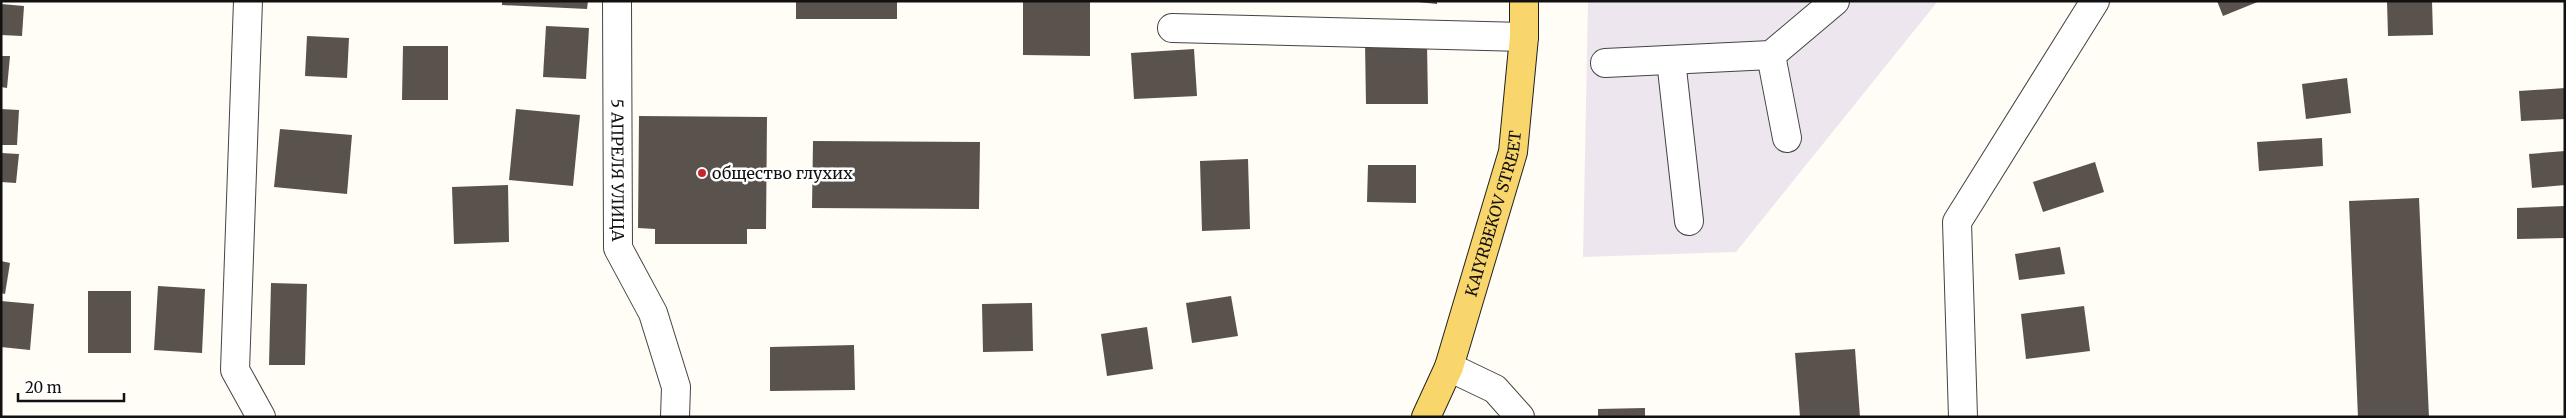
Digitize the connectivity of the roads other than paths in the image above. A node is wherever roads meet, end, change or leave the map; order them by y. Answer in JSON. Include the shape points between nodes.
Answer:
{"nodes":[{"id":1,"x":248,"y":1,"type":"edge"},
{"id":2,"x":616,"y":1,"type":"edge"},
{"id":3,"x":1524,"y":1,"type":"edge"},
{"id":4,"x":1835,"y":1,"type":"edge"},
{"id":5,"x":2095,"y":1,"type":"edge"},
{"id":6,"x":1172,"y":28,"type":"dead end"},
{"id":7,"x":1524,"y":37,"type":"junction"},
{"id":8,"x":1771,"y":55,"type":"junction"},
{"id":9,"x":1671,"y":60,"type":"junction"},
{"id":10,"x":1605,"y":63,"type":"dead end"},
{"id":11,"x":1787,"y":138,"type":"dead end"},
{"id":12,"x":1689,"y":221,"type":"dead end"},
{"id":13,"x":1449,"y":367,"type":"junction"},
{"id":14,"x":261,"y":417,"type":"edge"},
{"id":15,"x":675,"y":417,"type":"edge"},
{"id":16,"x":1426,"y":417,"type":"edge"},
{"id":17,"x":1520,"y":417,"type":"edge"},
{"id":18,"x":1963,"y":417,"type":"edge"}],
"edges":[{"from":1,"to":14,"type":"street","via":[[235,370]]},
{"from":2,"to":15,"type":"street","name":"5 АПРЕЛЯ УЛИЦА","via":[[618,248],[653,313],[676,387]]},
{"from":3,"to":7,"type":"main road","name":"KAIYRBEKOV STREET"},
{"from":4,"to":8,"type":"street"},
{"from":5,"to":18,"type":"street","via":[[1957,222]]},
{"from":6,"to":7,"type":"street"},
{"from":7,"to":13,"type":"main road","name":"KAIYRBEKOV STREET","via":[[1513,152]]},
{"from":8,"to":9,"type":"street"},
{"from":8,"to":11,"type":"street"},
{"from":9,"to":10,"type":"street"},
{"from":9,"to":12,"type":"street"},
{"from":13,"to":16,"type":"main road","name":"KAIYRBEKOV STREET"},
{"from":13,"to":17,"type":"street","via":[[1495,389]]}]}
